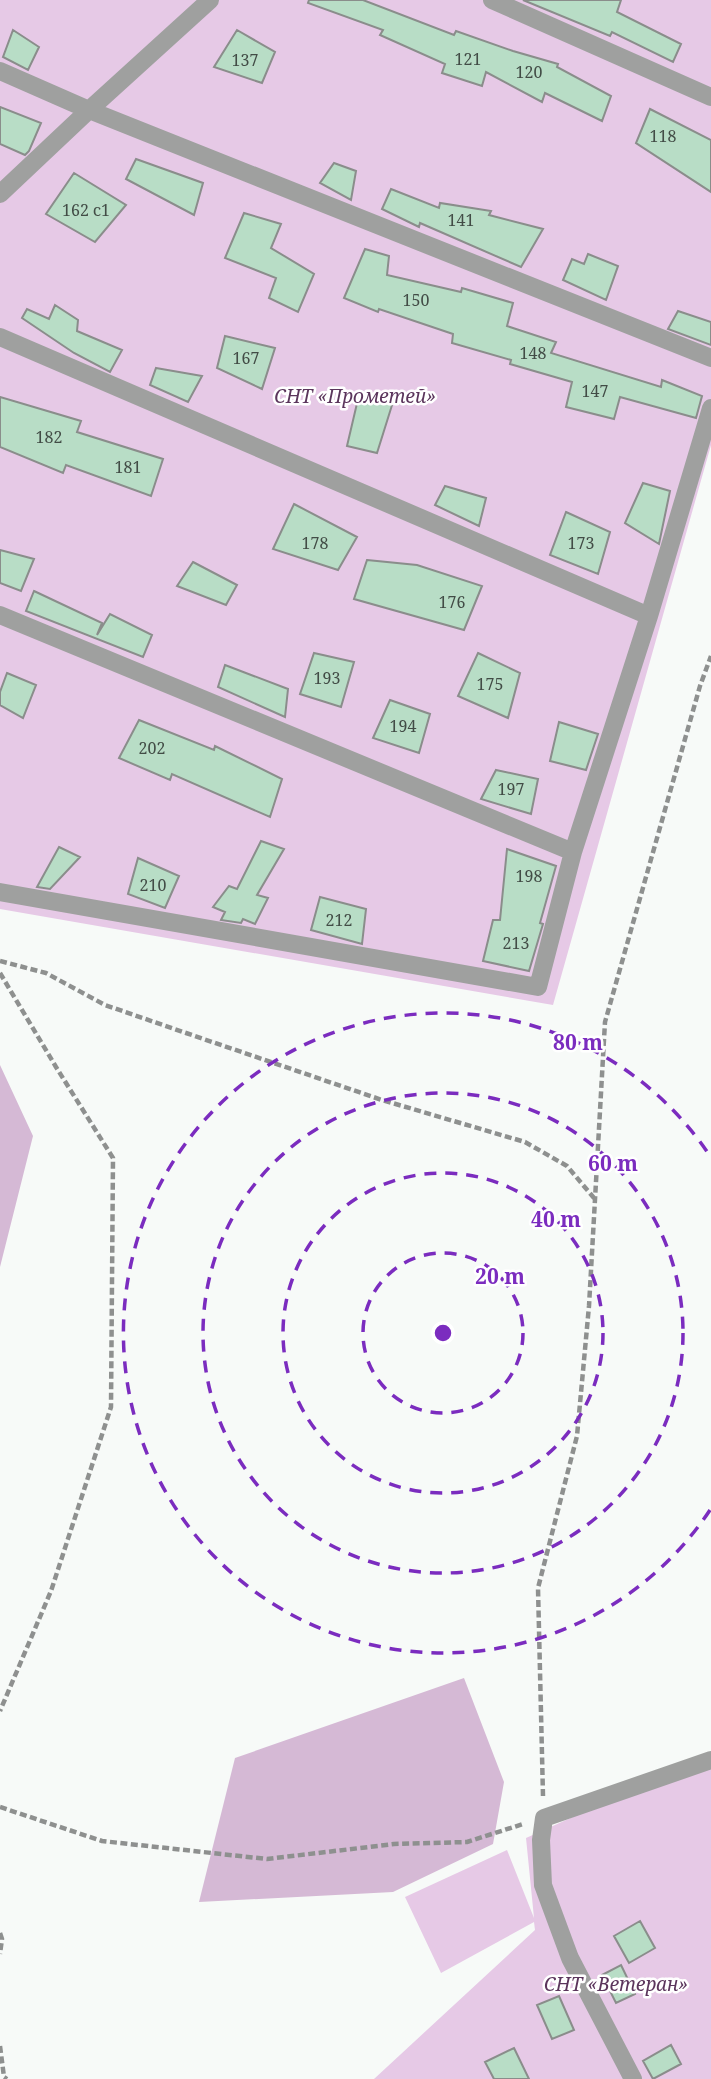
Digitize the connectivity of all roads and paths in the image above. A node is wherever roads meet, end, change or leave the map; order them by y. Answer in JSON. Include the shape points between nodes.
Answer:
{"nodes":[{"id":1,"x":210,"y":0,"type":"edge"},
{"id":2,"x":492,"y":0,"type":"edge"},
{"id":3,"x":0,"y":71,"type":"edge"},
{"id":4,"x":711,"y":97,"type":"edge"},
{"id":5,"x":89,"y":110,"type":"junction"},
{"id":6,"x":0,"y":194,"type":"edge"},
{"id":7,"x":0,"y":337,"type":"edge"},
{"id":8,"x":711,"y":358,"type":"edge"},
{"id":9,"x":711,"y":408,"type":"edge"},
{"id":10,"x":0,"y":615,"type":"edge"},
{"id":11,"x":649,"y":616,"type":"junction"},
{"id":12,"x":711,"y":656,"type":"edge"},
{"id":13,"x":573,"y":852,"type":"junction"},
{"id":14,"x":0,"y":892,"type":"edge"},
{"id":15,"x":0,"y":961,"type":"edge"},
{"id":16,"x":0,"y":973,"type":"edge"},
{"id":17,"x":595,"y":1198,"type":"junction"},
{"id":18,"x":0,"y":1711,"type":"edge"},
{"id":19,"x":711,"y":1760,"type":"edge"},
{"id":20,"x":0,"y":1807,"type":"edge"},
{"id":21,"x":544,"y":1818,"type":"junction"},
{"id":22,"x":0,"y":1934,"type":"edge"},
{"id":23,"x":0,"y":1954,"type":"edge"},
{"id":24,"x":0,"y":2046,"type":"edge"},
{"id":25,"x":7,"y":2079,"type":"edge"},
{"id":26,"x":634,"y":2079,"type":"edge"}],
"edges":[{"from":1,"to":5,"type":"street"},
{"from":2,"to":4,"type":"street"},
{"from":3,"to":5,"type":"street"},
{"from":5,"to":6,"type":"street"},
{"from":5,"to":8,"type":"street"},
{"from":7,"to":11,"type":"street"},
{"from":9,"to":11,"type":"street"},
{"from":10,"to":13,"type":"street"},
{"from":11,"to":13,"type":"street"},
{"from":12,"to":17,"type":"path","via":[[605,1022]]},
{"from":13,"to":14,"type":"street","via":[[538,987]]},
{"from":15,"to":17,"type":"path","via":[[46,973],[105,1005],[246,1054],[525,1142],[567,1166]]},
{"from":16,"to":18,"type":"path","via":[[113,1158],[113,1172],[111,1407],[51,1591]]},
{"from":17,"to":21,"type":"path","via":[[577,1436],[538,1588]]},
{"from":19,"to":21,"type":"street"},
{"from":20,"to":21,"type":"path","via":[[102,1841],[267,1859],[394,1844],[467,1842]]},
{"from":21,"to":26,"type":"street","via":[[542,1885],[570,1958]]},
{"from":22,"to":23,"type":"path"},
{"from":24,"to":25,"type":"path"}]}
